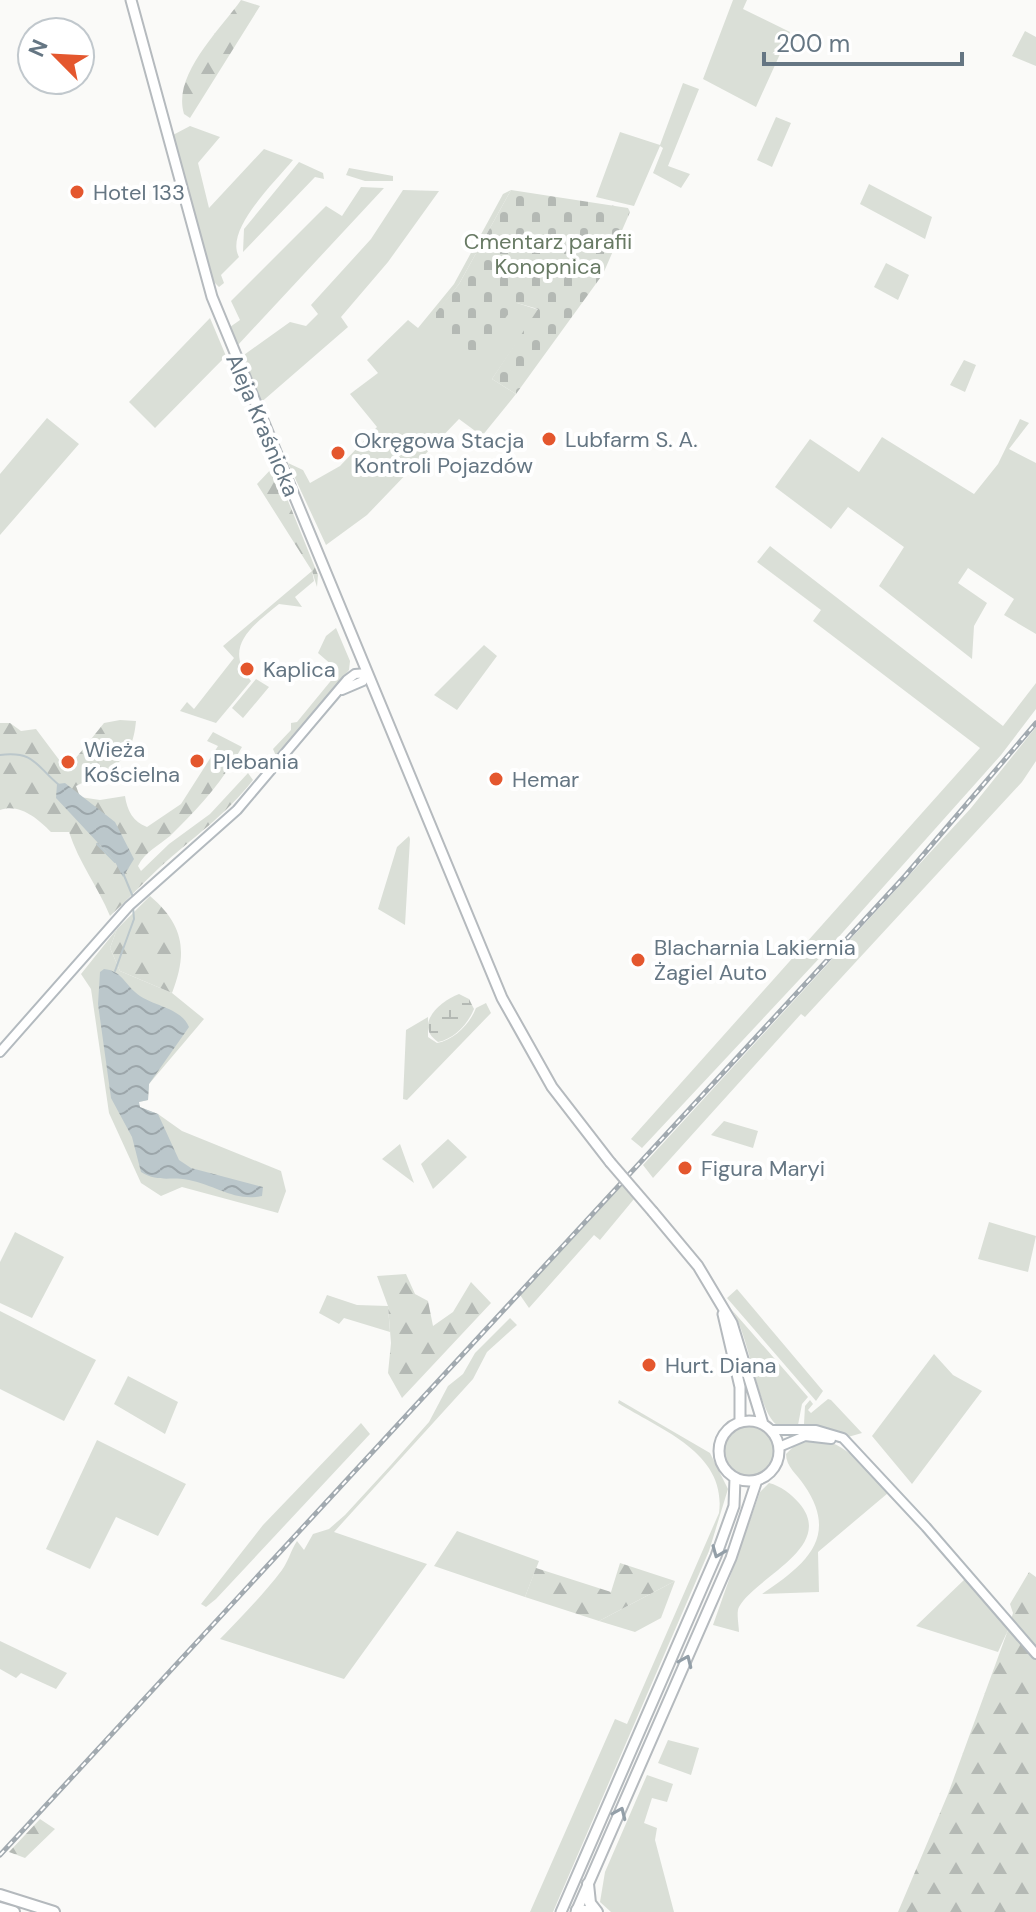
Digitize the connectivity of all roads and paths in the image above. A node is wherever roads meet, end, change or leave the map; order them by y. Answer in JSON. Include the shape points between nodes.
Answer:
{"nodes":[{"id":1,"x":131,"y":0,"type":"edge"},
{"id":2,"x":367,"y":673,"type":"junction"},
{"id":3,"x":0,"y":1052,"type":"edge"},
{"id":4,"x":721,"y":1307,"type":"junction"},
{"id":5,"x":740,"y":1422,"type":"junction"},
{"id":6,"x":767,"y":1427,"type":"junction"},
{"id":7,"x":779,"y":1447,"type":"junction"},
{"id":8,"x":854,"y":1448,"type":"junction"},
{"id":9,"x":735,"y":1478,"type":"junction"},
{"id":10,"x":757,"y":1480,"type":"junction"},
{"id":11,"x":1036,"y":1654,"type":"edge"},
{"id":12,"x":588,"y":1884,"type":"junction"},
{"id":13,"x":0,"y":1895,"type":"edge"},
{"id":14,"x":0,"y":1908,"type":"edge"},
{"id":15,"x":563,"y":1908,"type":"edge"},
{"id":16,"x":577,"y":1911,"type":"edge"},
{"id":17,"x":14,"y":1912,"type":"edge"},
{"id":18,"x":54,"y":1912,"type":"edge"},
{"id":19,"x":595,"y":1912,"type":"edge"}],
"edges":[{"from":1,"to":2,"type":"main road","name":"Aleja Kraśnicka","via":[[207,284]]},
{"from":2,"to":3,"type":"street","via":[[363,681],[342,690],[230,817],[121,915]]},
{"from":2,"to":4,"type":"main road","name":"Aleja Kraśnicka","bridge":true,"via":[[522,1037],[566,1108],[698,1266]]},
{"from":4,"to":5,"type":"main road","via":[[740,1387]]},
{"from":4,"to":6,"type":"main road","via":[[741,1344]]},
{"from":5,"to":6,"type":"main road"},
{"from":5,"to":9,"type":"main road","via":[[724,1434],[719,1450],[723,1466]]},
{"from":6,"to":7,"type":"main road"},
{"from":6,"to":8,"type":"street","via":[[826,1432]]},
{"from":7,"to":8,"type":"street","via":[[815,1436]]},
{"from":7,"to":10,"type":"main road","via":[[775,1467]]},
{"from":8,"to":11,"type":"street"},
{"from":9,"to":10,"type":"main road"},
{"from":9,"to":15,"type":"main road","one_way":true,"via":[[734,1506],[721,1543]]},
{"from":12,"to":10,"type":"main road","one_way":true,"via":[[731,1558]]},
{"from":12,"to":16,"type":"main road"},
{"from":12,"to":19,"type":"highway"},
{"from":13,"to":18,"type":"highway"},
{"from":14,"to":17,"type":"highway"},
{"from":15,"to":16,"type":"main road"},
{"from":16,"to":19,"type":"highway"}]}
